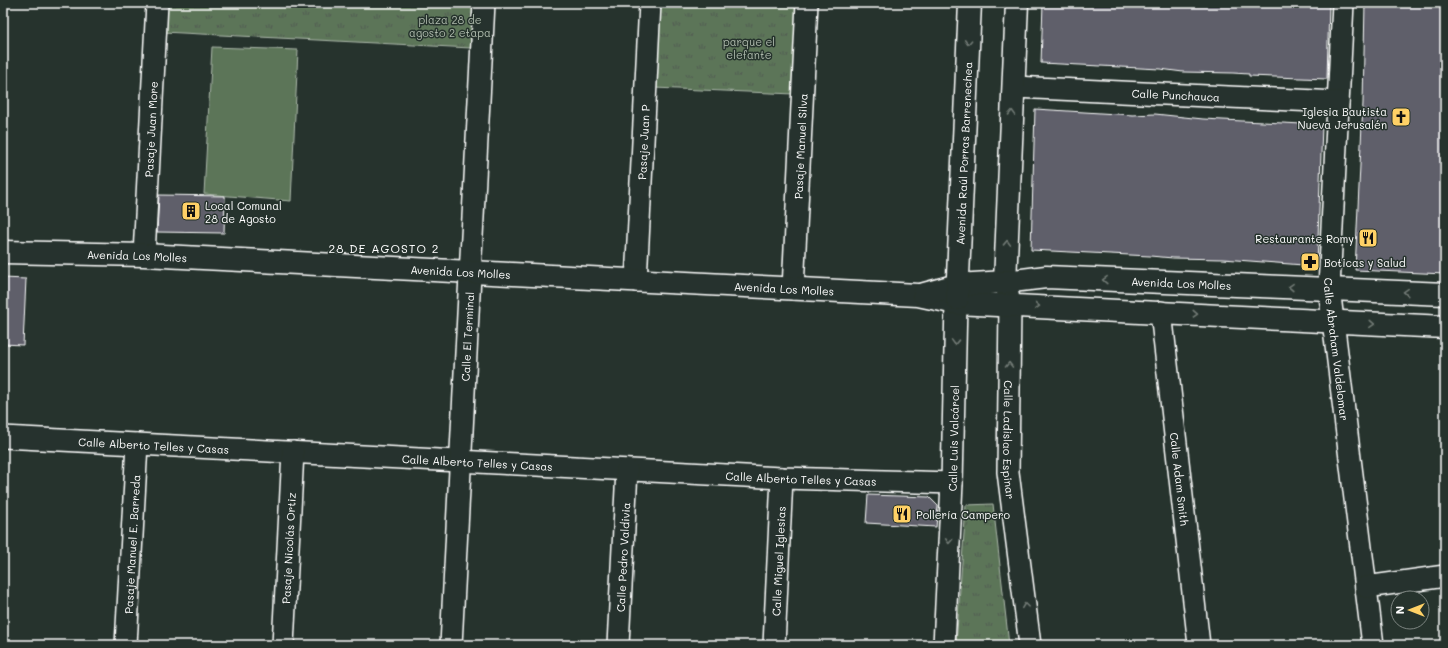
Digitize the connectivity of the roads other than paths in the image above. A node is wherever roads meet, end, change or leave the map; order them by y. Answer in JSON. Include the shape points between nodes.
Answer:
{"nodes":[{"id":1,"x":157,"y":3,"type":"edge"},
{"id":2,"x":484,"y":3,"type":"edge"},
{"id":3,"x":650,"y":3,"type":"edge"},
{"id":4,"x":807,"y":3,"type":"edge"},
{"id":5,"x":970,"y":3,"type":"edge"},
{"id":6,"x":1017,"y":3,"type":"edge"},
{"id":7,"x":1343,"y":3,"type":"edge"},
{"id":8,"x":1014,"y":87,"type":"junction"},
{"id":9,"x":1338,"y":102,"type":"junction"},
{"id":10,"x":3,"y":252,"type":"edge"},
{"id":11,"x":144,"y":255,"type":"junction"},
{"id":12,"x":470,"y":272,"type":"junction"},
{"id":13,"x":636,"y":281,"type":"junction"},
{"id":14,"x":1005,"y":282,"type":"junction"},
{"id":15,"x":1330,"y":288,"type":"junction"},
{"id":16,"x":792,"y":289,"type":"junction"},
{"id":17,"x":957,"y":294,"type":"junction"},
{"id":18,"x":1445,"y":294,"type":"edge"},
{"id":19,"x":1010,"y":305,"type":"junction"},
{"id":20,"x":1161,"y":312,"type":"junction"},
{"id":21,"x":1334,"y":322,"type":"junction"},
{"id":22,"x":1445,"y":327,"type":"edge"},
{"id":23,"x":3,"y":437,"type":"edge"},
{"id":24,"x":137,"y":444,"type":"junction"},
{"id":25,"x":293,"y":452,"type":"junction"},
{"id":26,"x":460,"y":461,"type":"junction"},
{"id":27,"x":627,"y":470,"type":"junction"},
{"id":28,"x":782,"y":478,"type":"junction"},
{"id":29,"x":952,"y":483,"type":"junction"},
{"id":30,"x":1445,"y":576,"type":"edge"},
{"id":31,"x":1366,"y":587,"type":"junction"},
{"id":32,"x":126,"y":645,"type":"edge"},
{"id":33,"x":283,"y":645,"type":"edge"},
{"id":34,"x":451,"y":645,"type":"edge"},
{"id":35,"x":618,"y":645,"type":"edge"},
{"id":36,"x":774,"y":645,"type":"edge"},
{"id":37,"x":944,"y":645,"type":"edge"},
{"id":38,"x":1030,"y":645,"type":"edge"},
{"id":39,"x":1199,"y":645,"type":"edge"},
{"id":40,"x":1373,"y":645,"type":"edge"}],
"edges":[{"from":1,"to":11,"type":"street","name":"Pasaje Juan More"},
{"from":2,"to":12,"type":"street","name":"Calle El Terminal"},
{"from":3,"to":13,"type":"street","name":"Pasaje Juan P"},
{"from":4,"to":16,"type":"street","name":"Pasaje Manuel Silva"},
{"from":5,"to":17,"type":"street","name":"Avenida Raúl Porras Barrenechea","one_way":true},
{"from":6,"to":8,"type":"street"},
{"from":7,"to":9,"type":"street","name":"Calle Abraham Valdelomar"},
{"from":8,"to":9,"type":"street","name":"Calle Punchauca"},
{"from":14,"to":8,"type":"street","one_way":true},
{"from":9,"to":15,"type":"street","name":"Calle Abraham Valdelomar"},
{"from":10,"to":11,"type":"street","name":"Avenida Los Molles"},
{"from":11,"to":12,"type":"street","name":"Avenida Los Molles"},
{"from":12,"to":13,"type":"street","name":"Avenida Los Molles"},
{"from":12,"to":26,"type":"street","name":"Calle El Terminal"},
{"from":13,"to":16,"type":"street","name":"Avenida Los Molles"},
{"from":15,"to":14,"type":"street","name":"Avenida Los Molles","one_way":true,"via":[[1046,278]]},
{"from":14,"to":17,"type":"street","name":"Avenida Los Molles"},
{"from":14,"to":19,"type":"street","name":"Calle Ladislao Espinar"},
{"from":18,"to":15,"type":"street","name":"Avenida Los Molles","one_way":true},
{"from":15,"to":21,"type":"street","name":"Calle Abraham Valdelomar"},
{"from":16,"to":17,"type":"street","name":"Avenida Los Molles","via":[[918,295]]},
{"from":17,"to":19,"type":"street","name":"Avenida Los Molles"},
{"from":17,"to":29,"type":"street","name":"Calle Luis Valcárcel","one_way":true},
{"from":19,"to":20,"type":"street","name":"Avenida Los Molles","one_way":true},
{"from":38,"to":19,"type":"street","name":"Calle Ladislao Espinar","one_way":true,"via":[[1008,472]]},
{"from":20,"to":21,"type":"street","name":"Avenida Los Molles","one_way":true},
{"from":20,"to":39,"type":"street","name":"Calle Adam Smith"},
{"from":21,"to":22,"type":"street","name":"Avenida Los Molles","one_way":true},
{"from":21,"to":31,"type":"street","name":"Calle Abraham Valdelomar"},
{"from":23,"to":24,"type":"street","name":"Calle Alberto Telles y Casas"},
{"from":24,"to":25,"type":"street","name":"Calle Alberto Telles y Casas"},
{"from":24,"to":32,"type":"street","name":"Pasaje Manuel E. Barreda"},
{"from":25,"to":26,"type":"street","name":"Calle Alberto Telles y Casas"},
{"from":25,"to":33,"type":"street","name":"Pasaje Nicolás Ortiz"},
{"from":26,"to":27,"type":"street","name":"Calle Alberto Telles y Casas"},
{"from":26,"to":34,"type":"street","name":"Calle El Terminal"},
{"from":27,"to":28,"type":"street","name":"Calle Alberto Telles y Casas"},
{"from":27,"to":35,"type":"street","name":"Calle Pedro Valdivia"},
{"from":28,"to":29,"type":"street","name":"Calle Alberto Telles y Casas"},
{"from":28,"to":36,"type":"street","name":"Calle Miguel Iglesias"},
{"from":29,"to":37,"type":"street","name":"Calle Luis Valcárcel","one_way":true},
{"from":30,"to":31,"type":"street"},
{"from":31,"to":40,"type":"street","name":"Calle Abraham Valdelomar"}]}
